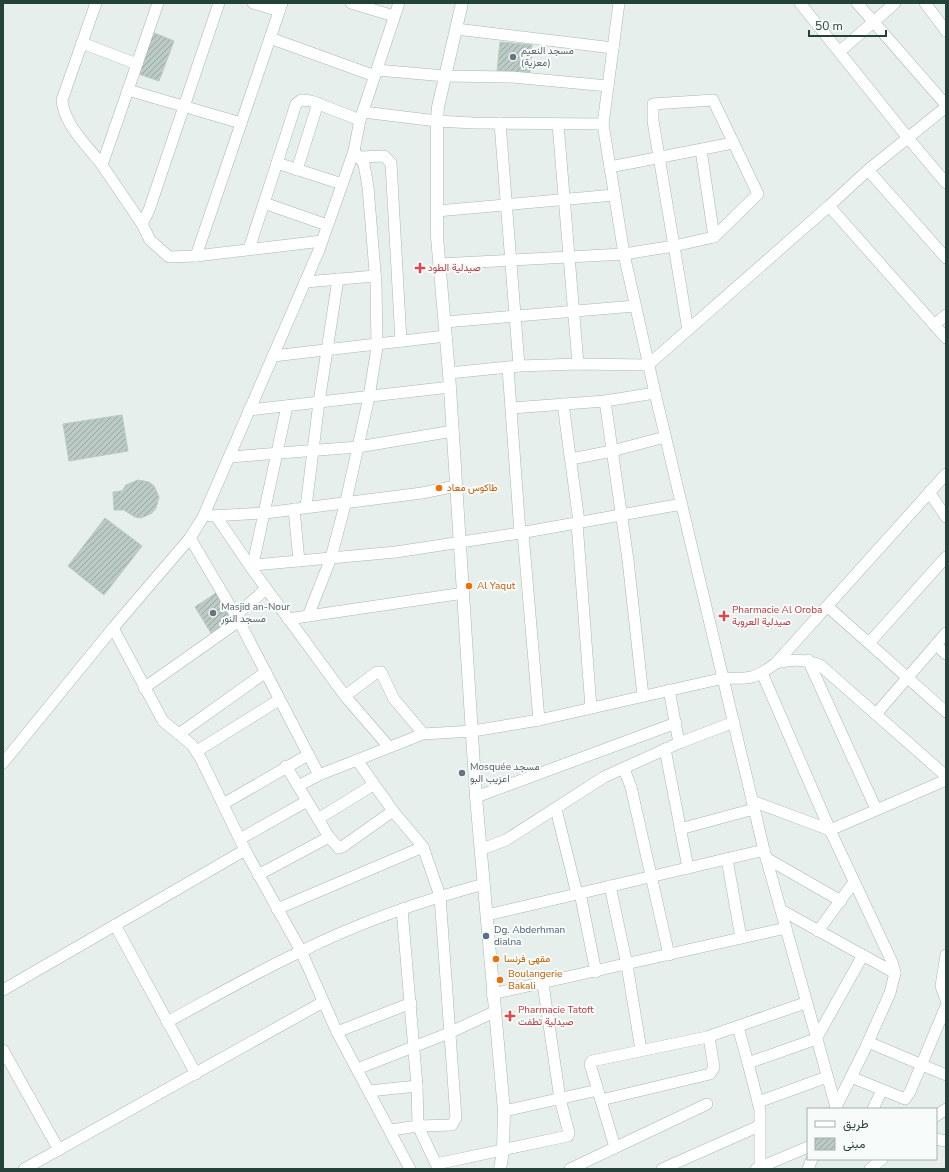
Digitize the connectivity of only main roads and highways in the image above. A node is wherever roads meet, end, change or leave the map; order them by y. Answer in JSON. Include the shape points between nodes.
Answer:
{"nodes":[{"id":1,"x":462,"y":3,"type":"edge"},
{"id":2,"x":500,"y":1169,"type":"edge"}],
"edges":[{"from":1,"to":2,"type":"main road","via":[[436,121],[437,211],[476,797],[504,1111]]}]}
